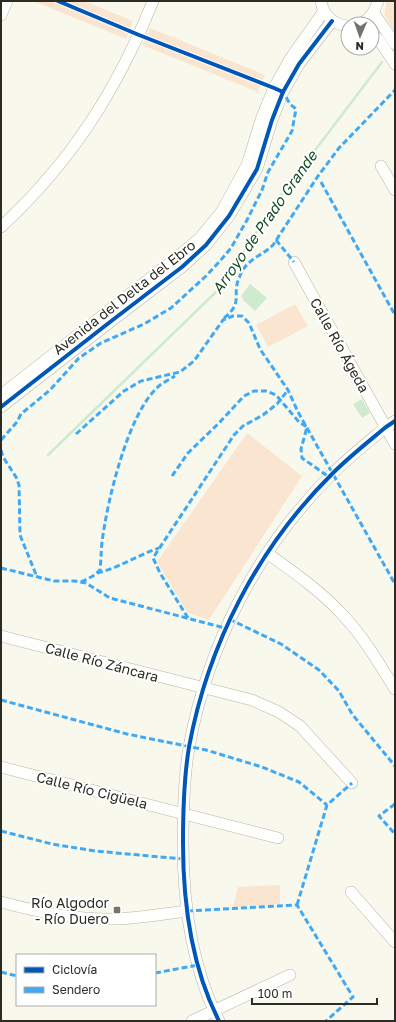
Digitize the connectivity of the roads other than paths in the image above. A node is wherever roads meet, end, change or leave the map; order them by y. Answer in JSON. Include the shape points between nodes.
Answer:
{"nodes":[{"id":1,"x":7,"y":1,"type":"edge"},
{"id":2,"x":153,"y":1,"type":"edge"},
{"id":3,"x":378,"y":1,"type":"edge"},
{"id":4,"x":323,"y":6,"type":"edge"},
{"id":5,"x":374,"y":12,"type":"junction"},
{"id":6,"x":1,"y":15,"type":"edge"},
{"id":7,"x":371,"y":16,"type":"edge"},
{"id":8,"x":332,"y":21,"type":"junction"},
{"id":9,"x":340,"y":24,"type":"edge"},
{"id":10,"x":380,"y":42,"type":"edge"},
{"id":11,"x":395,"y":44,"type":"edge"},
{"id":12,"x":395,"y":64,"type":"edge"},
{"id":13,"x":381,"y":166,"type":"dead end"},
{"id":14,"x":395,"y":190,"type":"edge"},
{"id":15,"x":1,"y":227,"type":"edge"},
{"id":16,"x":294,"y":262,"type":"dead end"},
{"id":17,"x":1,"y":395,"type":"edge"},
{"id":18,"x":1,"y":407,"type":"edge"},
{"id":19,"x":390,"y":424,"type":"edge"},
{"id":20,"x":395,"y":444,"type":"edge"},
{"id":21,"x":267,"y":553,"type":"junction"},
{"id":22,"x":1,"y":636,"type":"edge"},
{"id":23,"x":204,"y":688,"type":"junction"},
{"id":24,"x":395,"y":689,"type":"edge"},
{"id":25,"x":1,"y":767,"type":"edge"},
{"id":26,"x":352,"y":783,"type":"dead end"},
{"id":27,"x":183,"y":813,"type":"junction"},
{"id":28,"x":278,"y":838,"type":"dead end"},
{"id":29,"x":351,"y":892,"type":"dead end"},
{"id":30,"x":1,"y":902,"type":"edge"},
{"id":31,"x":187,"y":911,"type":"junction"},
{"id":32,"x":395,"y":942,"type":"edge"},
{"id":33,"x":290,"y":975,"type":"dead end"},
{"id":34,"x":214,"y":1011,"type":"junction"},
{"id":35,"x":192,"y":1021,"type":"edge"},
{"id":36,"x":219,"y":1021,"type":"edge"}],
"edges":[{"from":1,"to":6,"type":"street"},
{"from":2,"to":15,"type":"street","via":[[120,74],[82,137],[22,208]]},
{"from":3,"to":5,"type":"street"},
{"from":4,"to":8,"type":"street"},
{"from":4,"to":17,"type":"street","name":"Avenida del Delta del Ebro","via":[[274,88],[247,165],[222,211],[200,238]]},
{"from":5,"to":7,"type":"street"},
{"from":5,"to":11,"type":"street"},
{"from":8,"to":9,"type":"street"},
{"from":8,"to":18,"type":"street","name":"Avenida del Delta del Ebro","via":[[299,64],[283,92],[257,169],[229,216],[206,245],[182,267]]},
{"from":10,"to":12,"type":"street"},
{"from":13,"to":14,"type":"street"},
{"from":16,"to":19,"type":"street","name":"Calle Río Ágeda"},
{"from":19,"to":20,"type":"street","name":"Calle Río Ágeda"},
{"from":19,"to":21,"type":"street","via":[[333,473],[297,512]]},
{"from":21,"to":23,"type":"street","via":[[229,619]]},
{"from":21,"to":24,"type":"street","via":[[301,577],[340,612],[356,630]]},
{"from":22,"to":23,"type":"street","name":"Calle Río Záncara"},
{"from":23,"to":26,"type":"street","name":"Calle Río Záncara","via":[[252,700],[279,712],[300,726]]},
{"from":23,"to":27,"type":"street","via":[[189,748]]},
{"from":25,"to":27,"type":"street","name":"Calle Río Cigüela"},
{"from":27,"to":28,"type":"street","name":"Calle Río Cigüela"},
{"from":27,"to":31,"type":"street"},
{"from":29,"to":32,"type":"street"},
{"from":30,"to":31,"type":"street","via":[[56,915],[86,918],[115,919]]},
{"from":31,"to":34,"type":"street","via":[[192,944],[205,991]]},
{"from":33,"to":34,"type":"street"},
{"from":34,"to":35,"type":"street"},
{"from":34,"to":36,"type":"street"}]}
